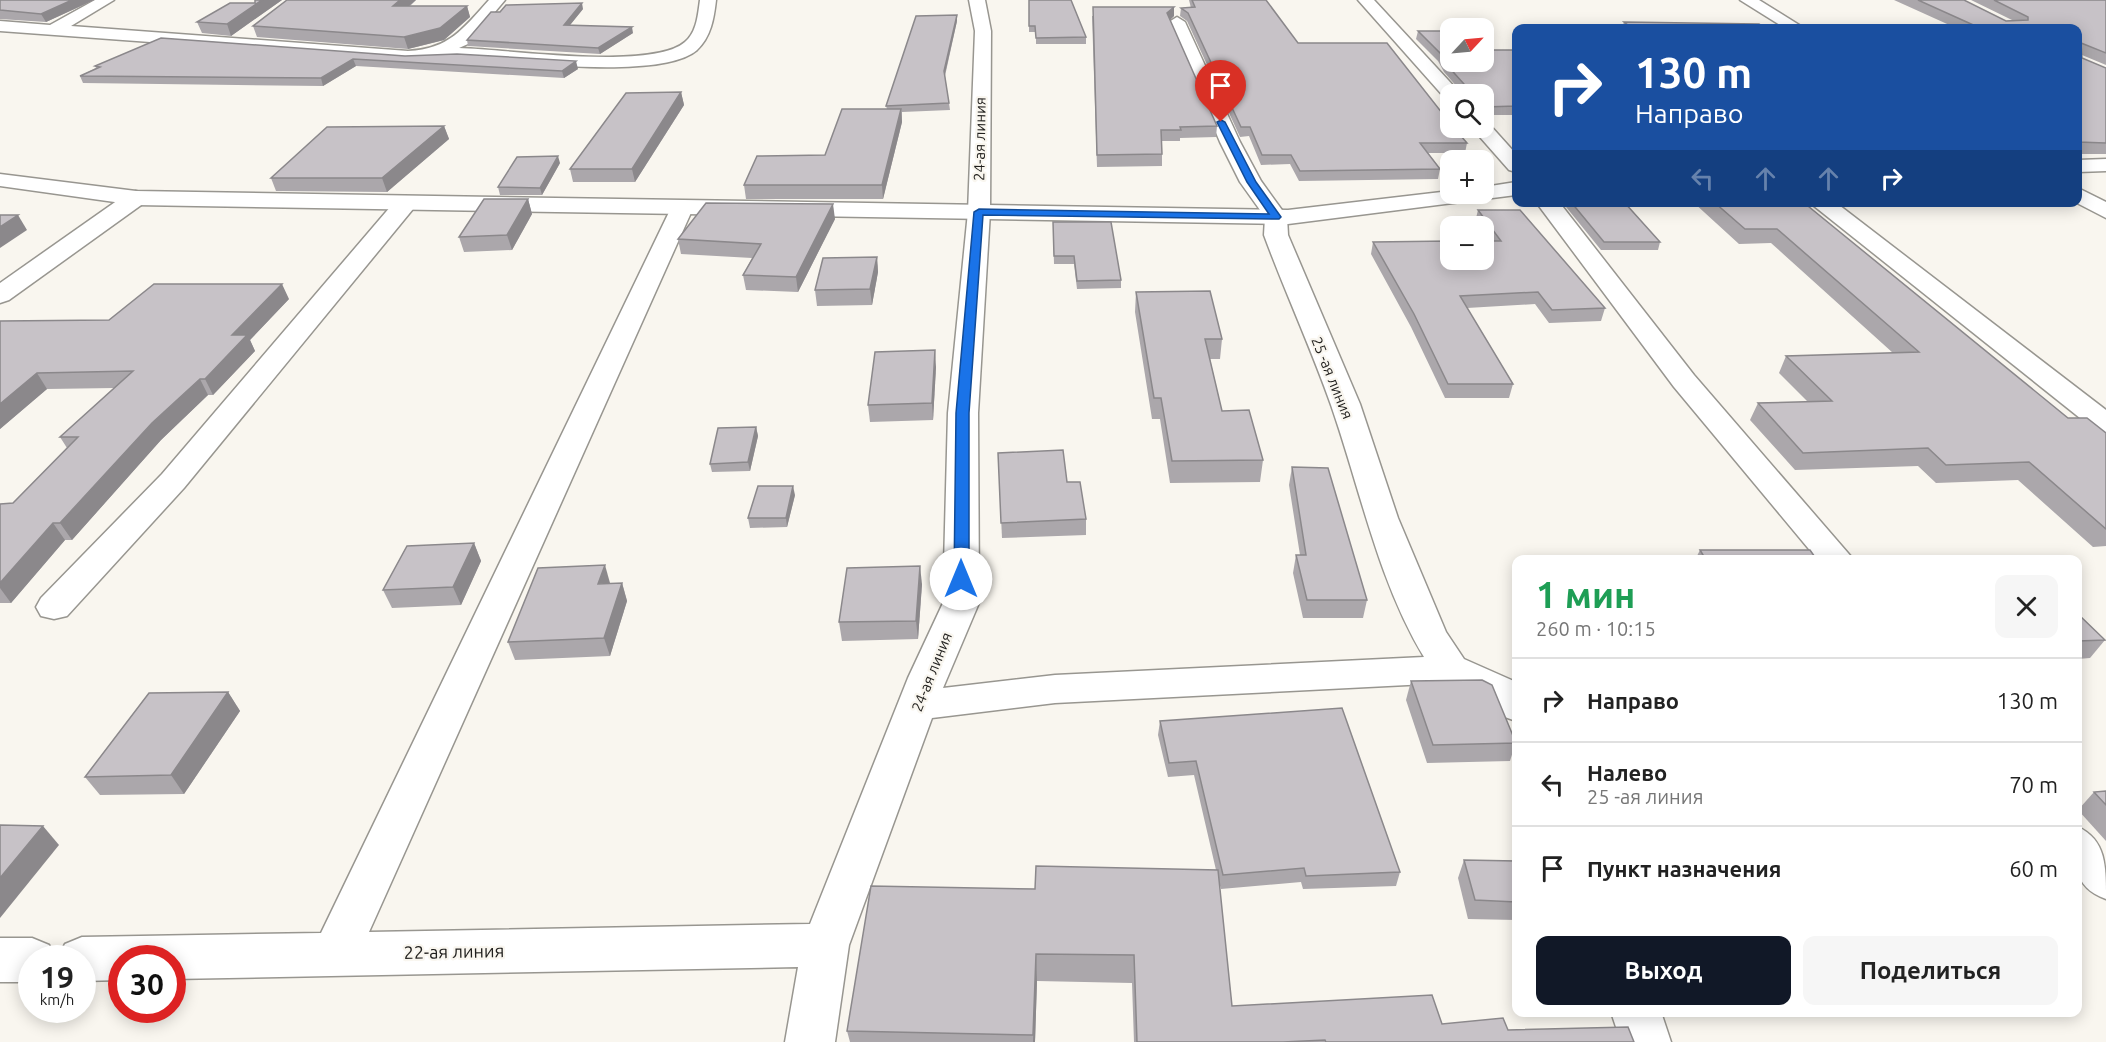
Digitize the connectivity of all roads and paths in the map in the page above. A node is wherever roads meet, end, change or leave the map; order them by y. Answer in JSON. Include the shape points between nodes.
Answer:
{"nodes":[{"id":1,"x":106,"y":0,"type":"edge"},
{"id":2,"x":497,"y":0,"type":"edge"},
{"id":3,"x":708,"y":0,"type":"edge"},
{"id":4,"x":977,"y":0,"type":"edge"},
{"id":5,"x":1366,"y":0,"type":"edge"},
{"id":6,"x":1748,"y":0,"type":"edge"},
{"id":7,"x":1177,"y":22,"type":"dead end"},
{"id":8,"x":1789,"y":24,"type":"edge"},
{"id":9,"x":0,"y":26,"type":"edge"},
{"id":10,"x":54,"y":29,"type":"junction"},
{"id":11,"x":253,"y":30,"type":"dead end"},
{"id":12,"x":236,"y":43,"type":"junction"},
{"id":13,"x":437,"y":53,"type":"junction"},
{"id":14,"x":1443,"y":84,"type":"edge"},
{"id":15,"x":1491,"y":138,"type":"edge"},
{"id":16,"x":1512,"y":162,"type":"edge"},
{"id":17,"x":2082,"y":165,"type":"edge"},
{"id":18,"x":2106,"y":165,"type":"edge"},
{"id":19,"x":0,"y":180,"type":"edge"},
{"id":20,"x":1512,"y":189,"type":"edge"},
{"id":21,"x":1494,"y":192,"type":"edge"},
{"id":22,"x":2082,"y":197,"type":"edge"},
{"id":23,"x":136,"y":198,"type":"junction"},
{"id":24,"x":1440,"y":198,"type":"edge"},
{"id":25,"x":405,"y":204,"type":"junction"},
{"id":26,"x":683,"y":206,"type":"junction"},
{"id":27,"x":1551,"y":207,"type":"edge"},
{"id":28,"x":1826,"y":207,"type":"edge"},
{"id":29,"x":2106,"y":211,"type":"edge"},
{"id":30,"x":979,"y":212,"type":"junction"},
{"id":31,"x":1276,"y":217,"type":"junction"},
{"id":32,"x":0,"y":295,"type":"edge"},
{"id":33,"x":2106,"y":424,"type":"edge"},
{"id":34,"x":1833,"y":555,"type":"edge"},
{"id":35,"x":54,"y":607,"type":"dead end"},
{"id":36,"x":1451,"y":669,"type":"junction"},
{"id":37,"x":1512,"y":702,"type":"edge"},
{"id":38,"x":919,"y":705,"type":"junction"},
{"id":39,"x":2082,"y":850,"type":"edge"},
{"id":40,"x":2106,"y":880,"type":"edge"},
{"id":41,"x":825,"y":945,"type":"junction"},
{"id":42,"x":335,"y":954,"type":"junction"},
{"id":43,"x":96,"y":959,"type":"edge"},
{"id":44,"x":0,"y":960,"type":"edge"},
{"id":45,"x":18,"y":960,"type":"edge"},
{"id":46,"x":1638,"y":1017,"type":"edge"},
{"id":47,"x":810,"y":1042,"type":"edge"},
{"id":48,"x":1646,"y":1042,"type":"edge"}],
"edges":[{"from":1,"to":10,"type":"street"},
{"from":2,"to":13,"type":"street","via":[[462,40]]},
{"from":3,"to":13,"type":"street","via":[[706,21],[693,44],[683,52],[659,58],[585,61]]},
{"from":4,"to":30,"type":"street","name":"24-ая линия","via":[[983,31]]},
{"from":5,"to":14,"type":"street"},
{"from":6,"to":8,"type":"street"},
{"from":7,"to":31,"type":"street","name":"25 -ая линия","via":[[1230,142],[1251,182]]},
{"from":9,"to":10,"type":"street"},
{"from":10,"to":12,"type":"street"},
{"from":11,"to":12,"type":"street"},
{"from":12,"to":13,"type":"street","via":[[408,56]]},
{"from":15,"to":16,"type":"street"},
{"from":17,"to":18,"type":"street"},
{"from":19,"to":23,"type":"street"},
{"from":20,"to":21,"type":"street"},
{"from":22,"to":29,"type":"street"},
{"from":23,"to":25,"type":"street"},
{"from":23,"to":32,"type":"street"},
{"from":24,"to":31,"type":"street"},
{"from":25,"to":26,"type":"street"},
{"from":25,"to":35,"type":"street","via":[[173,481]]},
{"from":26,"to":30,"type":"street"},
{"from":26,"to":42,"type":"street"},
{"from":27,"to":34,"type":"street","via":[[1684,381]]},
{"from":28,"to":33,"type":"street"},
{"from":30,"to":31,"type":"street"},
{"from":30,"to":38,"type":"street","name":"24-ая линия","via":[[963,413],[961,603]]},
{"from":31,"to":36,"type":"street","name":"25 -ая линия","via":[[1276,235],[1345,404],[1382,518],[1429,634]]},
{"from":36,"to":37,"type":"street","via":[[1503,692]]},
{"from":36,"to":38,"type":"street","via":[[1055,689]]},
{"from":38,"to":41,"type":"street","name":"24-ая линия"},
{"from":39,"to":40,"type":"street"},
{"from":41,"to":42,"type":"street","name":"22-ая линия"},
{"from":41,"to":47,"type":"street","name":"24-ая линия"},
{"from":42,"to":43,"type":"street","name":"22-ая линия"},
{"from":44,"to":45,"type":"street"},
{"from":46,"to":48,"type":"street"}]}
